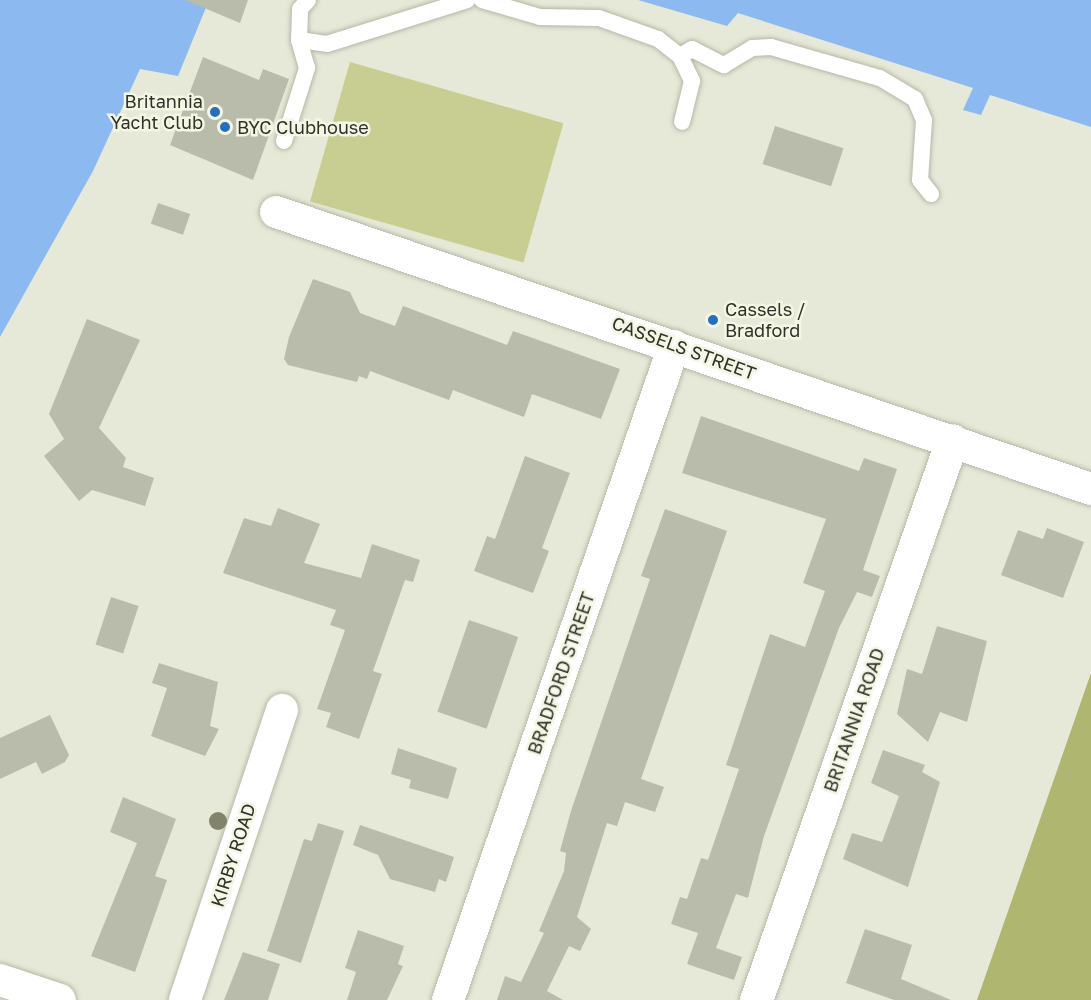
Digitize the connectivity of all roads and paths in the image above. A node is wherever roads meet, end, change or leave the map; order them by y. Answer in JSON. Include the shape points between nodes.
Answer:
{"nodes":[{"id":1,"x":308,"y":0,"type":"edge"},
{"id":2,"x":467,"y":0,"type":"edge"},
{"id":3,"x":482,"y":0,"type":"edge"},
{"id":4,"x":299,"y":40,"type":"junction"},
{"id":5,"x":680,"y":56,"type":"junction"},
{"id":6,"x":682,"y":122,"type":"dead end"},
{"id":7,"x":284,"y":141,"type":"dead end"},
{"id":8,"x":932,"y":194,"type":"dead end"},
{"id":9,"x":276,"y":212,"type":"dead end"},
{"id":10,"x":674,"y":346,"type":"junction"},
{"id":11,"x":952,"y":440,"type":"junction"},
{"id":12,"x":1091,"y":489,"type":"edge"},
{"id":13,"x":282,"y":710,"type":"dead end"},
{"id":14,"x":0,"y":980,"type":"edge"},
{"id":15,"x":60,"y":1000,"type":"edge"},
{"id":16,"x":185,"y":1000,"type":"edge"},
{"id":17,"x":448,"y":1000,"type":"edge"},
{"id":18,"x":756,"y":1000,"type":"edge"}],
"edges":[{"from":1,"to":4,"type":"lane","via":[[300,9]]},
{"from":2,"to":4,"type":"lane","via":[[327,44]]},
{"from":3,"to":5,"type":"lane","via":[[540,17],[599,18],[640,30]]},
{"from":4,"to":7,"type":"lane","via":[[307,68]]},
{"from":5,"to":6,"type":"lane","via":[[692,81]]},
{"from":5,"to":8,"type":"lane","via":[[692,49],[724,65],[752,48],[771,47],[880,78],[915,99],[924,120],[920,180]]},
{"from":9,"to":10,"type":"street","name":"CASSELS STREET"},
{"from":10,"to":11,"type":"street","name":"CASSELS STREET"},
{"from":10,"to":17,"type":"street","name":"BRADFORD STREET"},
{"from":11,"to":12,"type":"street","name":"CASSELS STREET"},
{"from":11,"to":18,"type":"street","name":"BRITANNIA ROAD"},
{"from":13,"to":16,"type":"street","name":"KIRBY ROAD"},
{"from":14,"to":15,"type":"street"}]}
